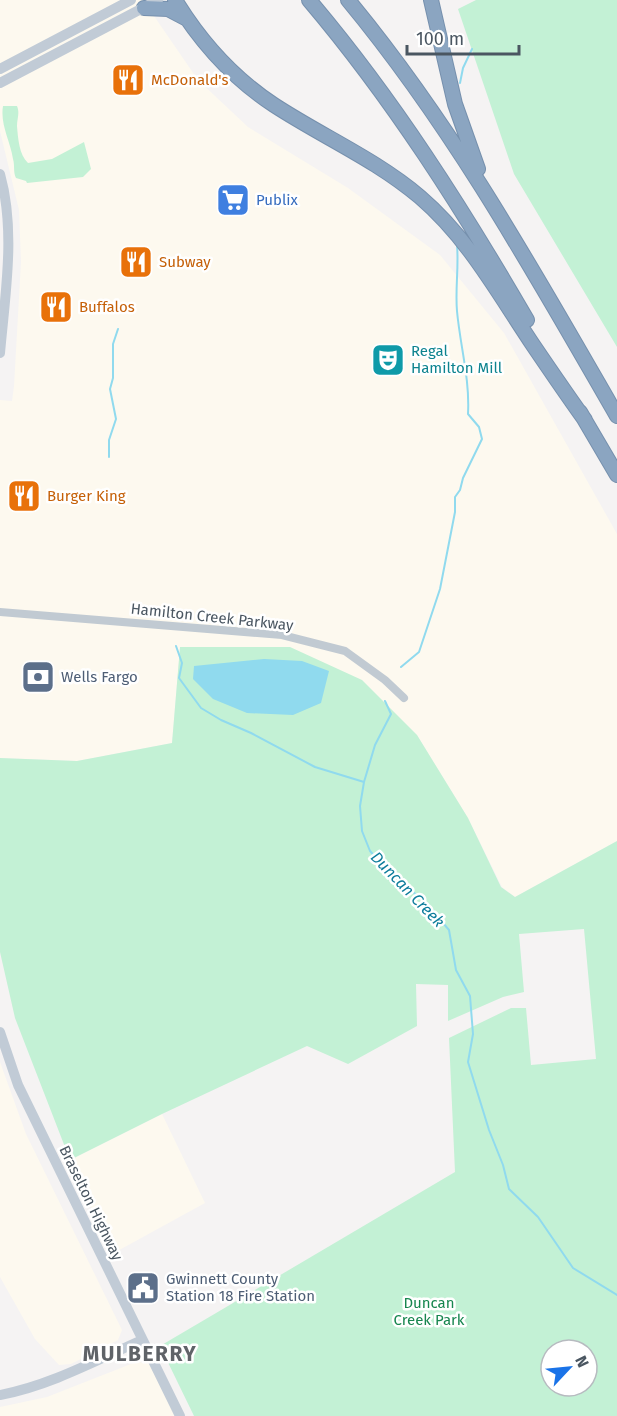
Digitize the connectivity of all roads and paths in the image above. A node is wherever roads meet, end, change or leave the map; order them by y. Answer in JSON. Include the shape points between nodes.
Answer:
{"nodes":[{"id":1,"x":131,"y":0,"type":"edge"},
{"id":2,"x":158,"y":0,"type":"edge"},
{"id":3,"x":175,"y":0,"type":"edge"},
{"id":4,"x":309,"y":0,"type":"edge"},
{"id":5,"x":348,"y":0,"type":"edge"},
{"id":6,"x":431,"y":0,"type":"edge"},
{"id":7,"x":144,"y":8,"type":"junction"},
{"id":8,"x":187,"y":20,"type":"junction"},
{"id":9,"x":19,"y":59,"type":"junction"},
{"id":10,"x":0,"y":63,"type":"edge"},
{"id":11,"x":0,"y":69,"type":"edge"},
{"id":12,"x":15,"y":75,"type":"junction"},
{"id":13,"x":0,"y":83,"type":"edge"},
{"id":14,"x":0,"y":91,"type":"edge"},
{"id":15,"x":0,"y":174,"type":"edge"},
{"id":16,"x":487,"y":193,"type":"junction"},
{"id":17,"x":0,"y":353,"type":"edge"},
{"id":18,"x":617,"y":416,"type":"edge"},
{"id":19,"x":585,"y":420,"type":"junction"},
{"id":20,"x":617,"y":475,"type":"edge"},
{"id":21,"x":0,"y":612,"type":"edge"},
{"id":22,"x":404,"y":698,"type":"dead end"},
{"id":23,"x":0,"y":1032,"type":"edge"},
{"id":24,"x":142,"y":1340,"type":"junction"},
{"id":25,"x":0,"y":1395,"type":"edge"},
{"id":26,"x":180,"y":1416,"type":"edge"}],
"edges":[{"from":1,"to":9,"type":"main road"},
{"from":2,"to":7,"type":"main road"},
{"from":3,"to":8,"type":"highway"},
{"from":4,"to":19,"type":"highway","via":[[381,90],[429,159],[475,230]]},
{"from":5,"to":16,"type":"highway","via":[[428,105]]},
{"from":6,"to":16,"type":"highway","via":[[454,104]]},
{"from":7,"to":8,"type":"highway","via":[[168,9]]},
{"from":7,"to":12,"type":"main road"},
{"from":8,"to":19,"type":"highway","via":[[236,76],[274,105],[380,166],[447,222],[483,268]]},
{"from":9,"to":10,"type":"main road"},
{"from":9,"to":11,"type":"main road"},
{"from":12,"to":13,"type":"main road"},
{"from":12,"to":14,"type":"main road"},
{"from":15,"to":17,"type":"main road","via":[[8,245]]},
{"from":16,"to":18,"type":"highway"},
{"from":19,"to":20,"type":"highway"},
{"from":21,"to":22,"type":"street","name":"Hamilton Creek Parkway","via":[[282,635],[345,651]]},
{"from":23,"to":24,"type":"main road","name":"Braselton Highway","via":[[18,1085]]},
{"from":24,"to":25,"type":"main road","via":[[69,1372]]},
{"from":24,"to":26,"type":"main road","name":"Braselton Highway"}]}
